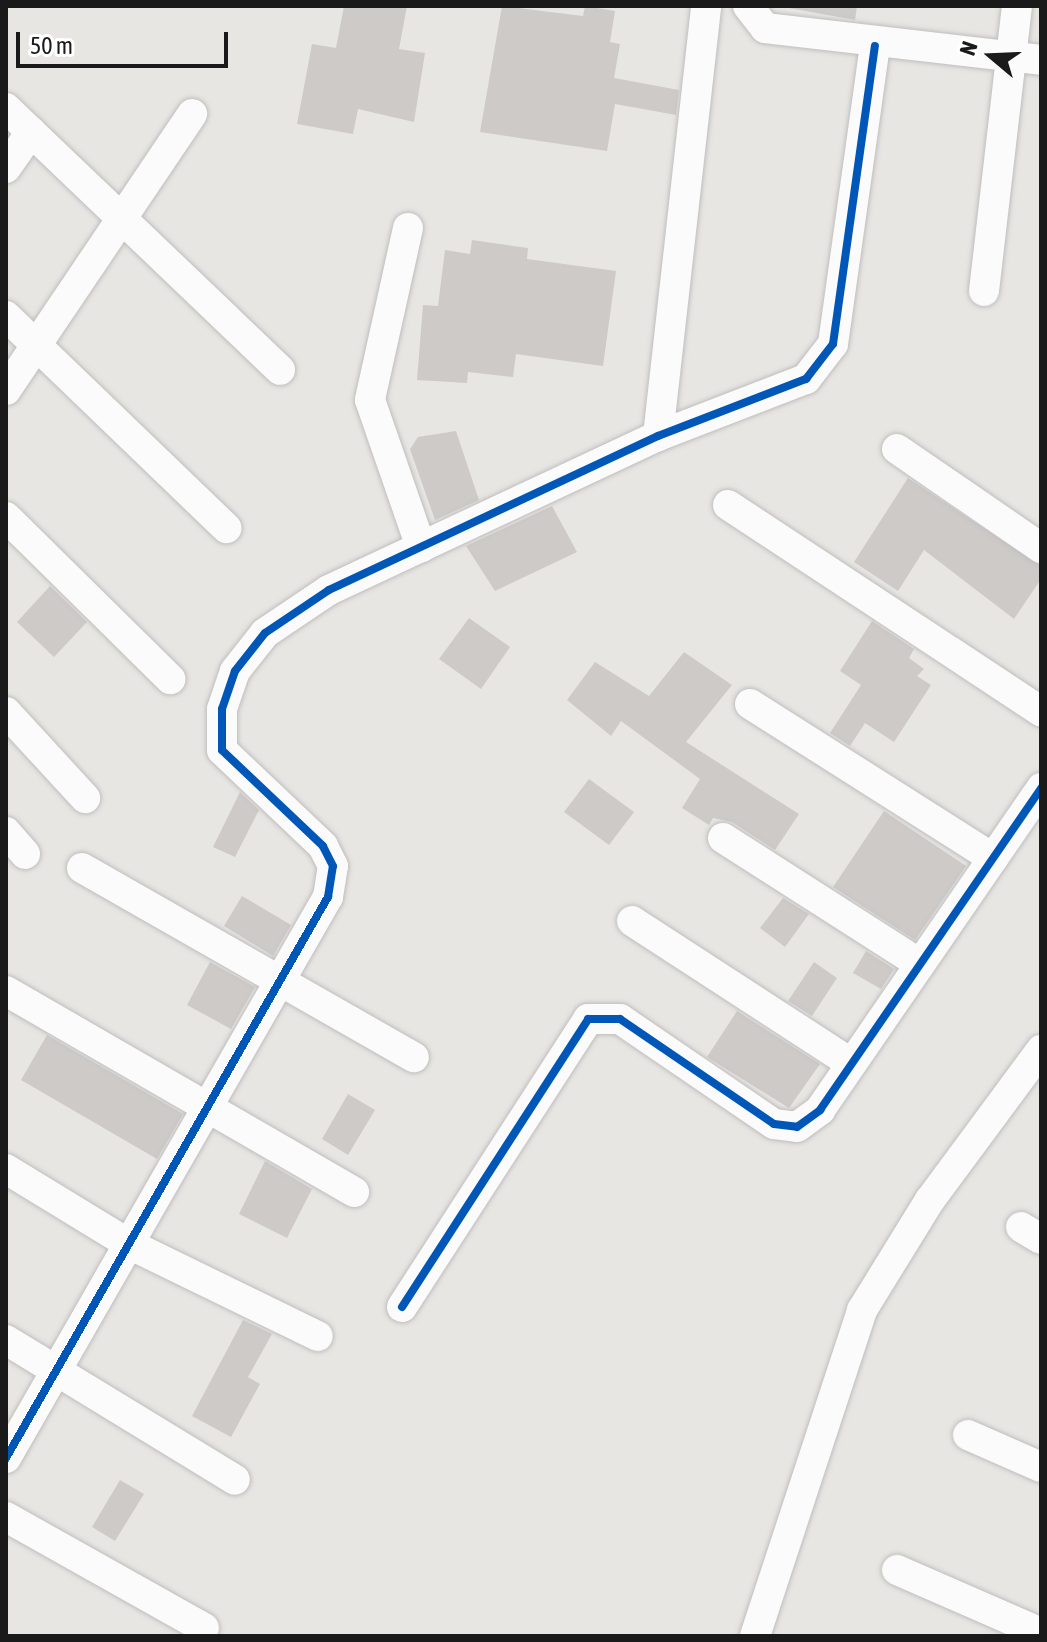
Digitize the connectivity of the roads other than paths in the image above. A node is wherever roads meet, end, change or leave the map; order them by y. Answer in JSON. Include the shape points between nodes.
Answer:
{"nodes":[{"id":1,"x":706,"y":6,"type":"edge"},
{"id":2,"x":748,"y":6,"type":"edge"},
{"id":3,"x":1017,"y":6,"type":"edge"},
{"id":4,"x":875,"y":46,"type":"junction"},
{"id":5,"x":1010,"y":55,"type":"junction"},
{"id":6,"x":1041,"y":60,"type":"edge"},
{"id":7,"x":192,"y":114,"type":"dead end"},
{"id":8,"x":13,"y":118,"type":"edge"},
{"id":9,"x":6,"y":168,"type":"edge"},
{"id":10,"x":121,"y":218,"type":"junction"},
{"id":11,"x":408,"y":228,"type":"dead end"},
{"id":12,"x":984,"y":291,"type":"dead end"},
{"id":13,"x":6,"y":316,"type":"edge"},
{"id":14,"x":35,"y":344,"type":"junction"},
{"id":15,"x":280,"y":370,"type":"dead end"},
{"id":16,"x":6,"y":390,"type":"edge"},
{"id":17,"x":658,"y":436,"type":"junction"},
{"id":18,"x":897,"y":449,"type":"dead end"},
{"id":19,"x":728,"y":505,"type":"dead end"},
{"id":20,"x":6,"y":517,"type":"edge"},
{"id":21,"x":226,"y":528,"type":"dead end"},
{"id":22,"x":421,"y":547,"type":"junction"},
{"id":23,"x":1041,"y":548,"type":"edge"},
{"id":24,"x":170,"y":679,"type":"dead end"},
{"id":25,"x":750,"y":704,"type":"dead end"},
{"id":26,"x":1041,"y":711,"type":"edge"},
{"id":27,"x":6,"y":712,"type":"edge"},
{"id":28,"x":1041,"y":788,"type":"edge"},
{"id":29,"x":85,"y":798,"type":"dead end"},
{"id":30,"x":723,"y":838,"type":"dead end"},
{"id":31,"x":993,"y":858,"type":"junction"},
{"id":32,"x":82,"y":868,"type":"dead end"},
{"id":33,"x":632,"y":921,"type":"dead end"},
{"id":34,"x":920,"y":964,"type":"junction"},
{"id":35,"x":280,"y":981,"type":"junction"},
{"id":36,"x":6,"y":991,"type":"edge"},
{"id":37,"x":1041,"y":1050,"type":"edge"},
{"id":38,"x":414,"y":1057,"type":"dead end"},
{"id":39,"x":851,"y":1063,"type":"junction"},
{"id":40,"x":207,"y":1107,"type":"junction"},
{"id":41,"x":6,"y":1169,"type":"edge"},
{"id":42,"x":354,"y":1192,"type":"dead end"},
{"id":43,"x":129,"y":1244,"type":"junction"},
{"id":44,"x":402,"y":1307,"type":"dead end"},
{"id":45,"x":318,"y":1336,"type":"dead end"},
{"id":46,"x":6,"y":1340,"type":"edge"},
{"id":47,"x":57,"y":1370,"type":"junction"},
{"id":48,"x":968,"y":1435,"type":"dead end"},
{"id":49,"x":6,"y":1458,"type":"edge"},
{"id":50,"x":1041,"y":1467,"type":"edge"},
{"id":51,"x":235,"y":1480,"type":"dead end"},
{"id":52,"x":6,"y":1517,"type":"edge"},
{"id":53,"x":897,"y":1570,"type":"dead end"},
{"id":54,"x":204,"y":1628,"type":"dead end"},
{"id":55,"x":1041,"y":1633,"type":"edge"},
{"id":56,"x":755,"y":1636,"type":"edge"}],
"edges":[{"from":1,"to":17,"type":"street"},
{"from":2,"to":4,"type":"street","via":[[765,28]]},
{"from":3,"to":5,"type":"street"},
{"from":4,"to":5,"type":"street"},
{"from":4,"to":17,"type":"street","via":[[833,344],[806,379]]},
{"from":5,"to":6,"type":"street"},
{"from":5,"to":12,"type":"street"},
{"from":7,"to":10,"type":"street"},
{"from":8,"to":9,"type":"street"},
{"from":8,"to":10,"type":"street"},
{"from":10,"to":14,"type":"street"},
{"from":10,"to":15,"type":"street"},
{"from":11,"to":22,"type":"street","via":[[370,400]]},
{"from":13,"to":14,"type":"street"},
{"from":14,"to":16,"type":"street"},
{"from":14,"to":21,"type":"street"},
{"from":17,"to":22,"type":"street"},
{"from":18,"to":23,"type":"street"},
{"from":19,"to":26,"type":"street"},
{"from":20,"to":24,"type":"street"},
{"from":22,"to":35,"type":"street","via":[[329,590],[265,633],[230,684],[222,750],[323,846],[333,866],[328,897]]},
{"from":25,"to":31,"type":"street"},
{"from":27,"to":29,"type":"street"},
{"from":28,"to":31,"type":"street"},
{"from":30,"to":34,"type":"street"},
{"from":31,"to":34,"type":"street"},
{"from":32,"to":35,"type":"street"},
{"from":33,"to":39,"type":"street"},
{"from":34,"to":39,"type":"street"},
{"from":35,"to":38,"type":"street"},
{"from":35,"to":40,"type":"street"},
{"from":36,"to":40,"type":"street"},
{"from":37,"to":56,"type":"street","via":[[930,1200],[868,1298]]},
{"from":39,"to":44,"type":"street","via":[[820,1110],[797,1127],[774,1124],[620,1019],[588,1019]]},
{"from":40,"to":42,"type":"street"},
{"from":40,"to":43,"type":"street"},
{"from":41,"to":43,"type":"street"},
{"from":43,"to":45,"type":"street"},
{"from":43,"to":47,"type":"street"},
{"from":46,"to":47,"type":"street"},
{"from":47,"to":49,"type":"street"},
{"from":47,"to":51,"type":"street"},
{"from":48,"to":50,"type":"street"},
{"from":52,"to":54,"type":"street"},
{"from":53,"to":55,"type":"street"}]}
